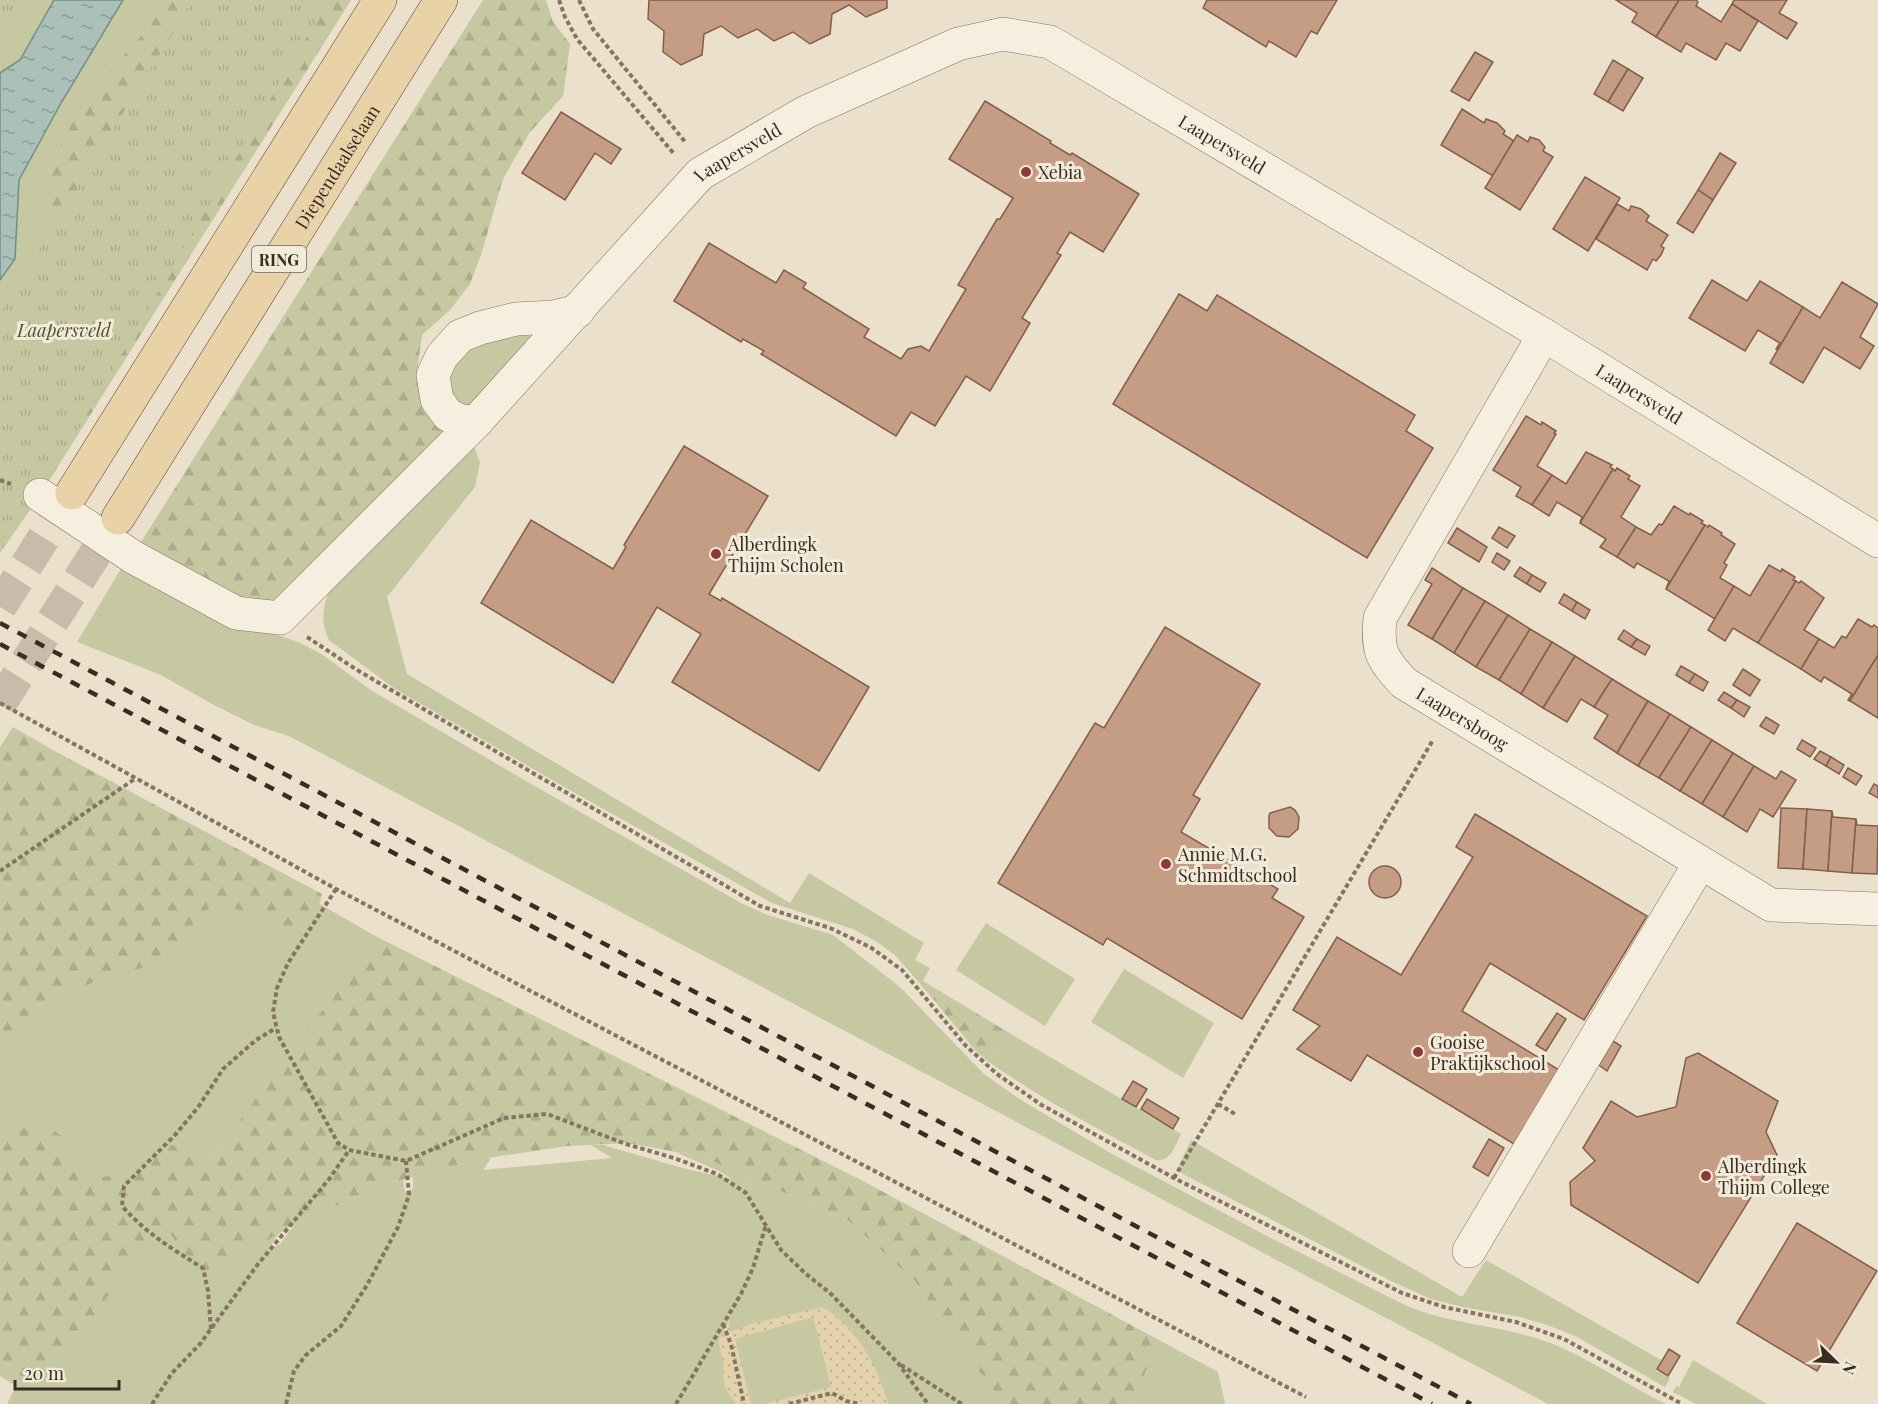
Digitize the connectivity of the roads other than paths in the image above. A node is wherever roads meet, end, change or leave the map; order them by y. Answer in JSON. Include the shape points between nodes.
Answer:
{"nodes":[{"id":1,"x":380,"y":0,"type":"edge"},
{"id":2,"x":441,"y":0,"type":"edge"},
{"id":3,"x":578,"y":311,"type":"junction"},
{"id":4,"x":1544,"y":335,"type":"junction"},
{"id":5,"x":477,"y":420,"type":"junction"},
{"id":6,"x":72,"y":493,"type":"tunnel mouth"},
{"id":7,"x":40,"y":495,"type":"dead end"},
{"id":8,"x":118,"y":518,"type":"tunnel mouth"},
{"id":9,"x":1878,"y":541,"type":"edge"},
{"id":10,"x":1700,"y":863,"type":"junction"},
{"id":11,"x":1878,"y":909,"type":"edge"},
{"id":12,"x":1469,"y":1251,"type":"dead end"}],
"edges":[{"from":1,"to":6,"type":"main road","number":"RING"},
{"from":2,"to":8,"type":"main road","name":"Diependaalselaan","number":"RING"},
{"from":3,"to":4,"type":"street","name":"Laapersveld","via":[[700,174],[806,112],[958,44],[1003,34],[1050,42]]},
{"from":3,"to":5,"type":"street","name":"Laapersveld"},
{"from":3,"to":5,"type":"street","via":[[555,317],[516,319],[460,336],[442,356],[433,375],[437,400],[448,415],[463,422]]},
{"from":4,"to":9,"type":"street","name":"Laapersveld"},
{"from":4,"to":10,"type":"street","name":"Laapersboog","via":[[1380,618],[1378,641],[1387,664],[1404,682]]},
{"from":5,"to":7,"type":"street","name":"Laapersveld","via":[[280,618],[236,613],[133,557]]},
{"from":10,"to":11,"type":"street","name":"Laapersboog","via":[[1771,905]]},
{"from":10,"to":12,"type":"street"}]}
